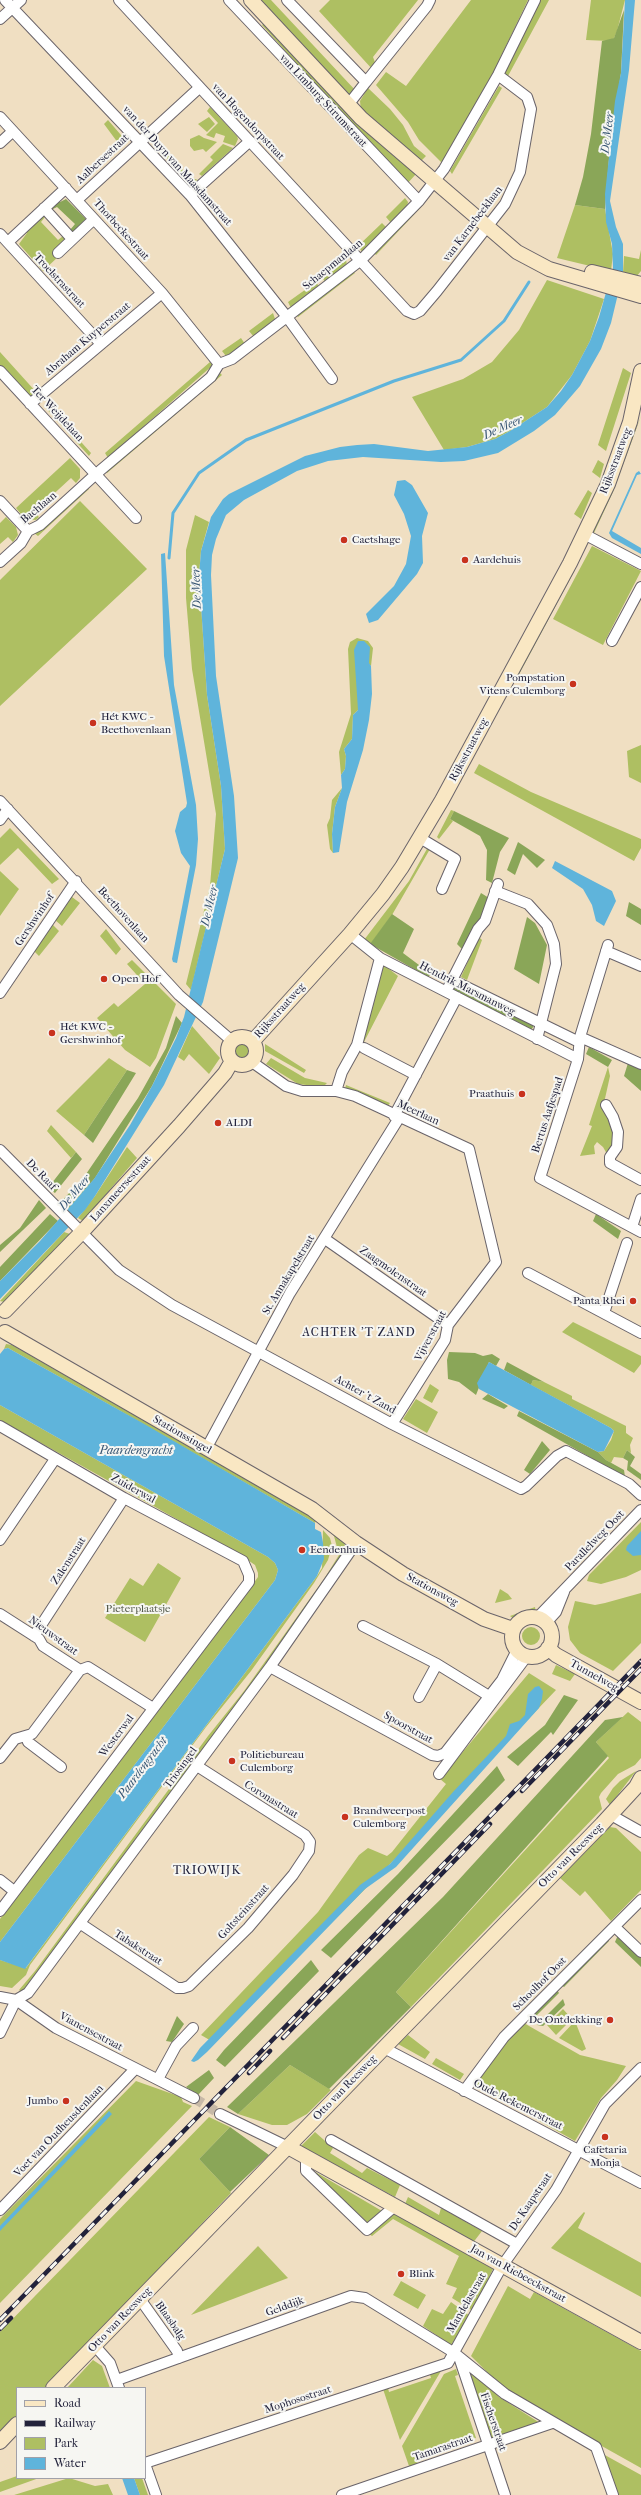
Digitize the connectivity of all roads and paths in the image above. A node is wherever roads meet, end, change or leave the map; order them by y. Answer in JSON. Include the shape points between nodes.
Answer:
{"nodes":[{"id":1,"x":5,"y":0,"type":"edge"},
{"id":2,"x":21,"y":0,"type":"edge"},
{"id":3,"x":119,"y":0,"type":"edge"},
{"id":4,"x":229,"y":0,"type":"edge"},
{"id":5,"x":251,"y":0,"type":"edge"},
{"id":6,"x":288,"y":0,"type":"edge"},
{"id":7,"x":430,"y":0,"type":"edge"},
{"id":8,"x":535,"y":0,"type":"edge"},
{"id":9,"x":12,"y":8,"type":"junction"},
{"id":10,"x":0,"y":19,"type":"edge"},
{"id":11,"x":498,"y":75,"type":"junction"},
{"id":12,"x":366,"y":82,"type":"junction"},
{"id":13,"x":199,"y":88,"type":"junction"},
{"id":14,"x":348,"y":105,"type":"junction"},
{"id":15,"x":0,"y":116,"type":"edge"},
{"id":16,"x":13,"y":131,"type":"junction"},
{"id":17,"x":140,"y":141,"type":"junction"},
{"id":18,"x":250,"y":141,"type":"junction"},
{"id":19,"x":0,"y":143,"type":"edge"},
{"id":20,"x":435,"y":180,"type":"junction"},
{"id":21,"x":66,"y":188,"type":"junction"},
{"id":22,"x":190,"y":195,"type":"junction"},
{"id":23,"x":77,"y":200,"type":"junction"},
{"id":24,"x":419,"y":201,"type":"junction"},
{"id":25,"x":44,"y":208,"type":"junction"},
{"id":26,"x":94,"y":219,"type":"junction"},
{"id":27,"x":488,"y":225,"type":"junction"},
{"id":28,"x":0,"y":234,"type":"edge"},
{"id":29,"x":72,"y":239,"type":"junction"},
{"id":30,"x":8,"y":242,"type":"junction"},
{"id":31,"x":58,"y":253,"type":"dead end"},
{"id":32,"x":361,"y":260,"type":"junction"},
{"id":33,"x":641,"y":284,"type":"edge"},
{"id":34,"x":624,"y":285,"type":"junction"},
{"id":35,"x":162,"y":293,"type":"junction"},
{"id":36,"x":641,"y":296,"type":"edge"},
{"id":37,"x":287,"y":317,"type":"junction"},
{"id":38,"x":101,"y":344,"type":"junction"},
{"id":39,"x":219,"y":364,"type":"junction"},
{"id":40,"x":0,"y":371,"type":"edge"},
{"id":41,"x":641,"y":371,"type":"edge"},
{"id":42,"x":332,"y":379,"type":"dead end"},
{"id":43,"x":30,"y":404,"type":"junction"},
{"id":44,"x":641,"y":407,"type":"edge"},
{"id":45,"x":630,"y":422,"type":"junction"},
{"id":46,"x":96,"y":474,"type":"junction"},
{"id":47,"x":0,"y":501,"type":"edge"},
{"id":48,"x":136,"y":518,"type":"dead end"},
{"id":49,"x":28,"y":531,"type":"junction"},
{"id":50,"x":584,"y":534,"type":"junction"},
{"id":51,"x":0,"y":562,"type":"edge"},
{"id":52,"x":641,"y":564,"type":"edge"},
{"id":53,"x":641,"y":587,"type":"edge"},
{"id":54,"x":612,"y":641,"type":"dead end"},
{"id":55,"x":0,"y":801,"type":"edge"},
{"id":56,"x":8,"y":809,"type":"junction"},
{"id":57,"x":0,"y":820,"type":"edge"},
{"id":58,"x":420,"y":838,"type":"junction"},
{"id":59,"x":76,"y":881,"type":"junction"},
{"id":60,"x":442,"y":889,"type":"dead end"},
{"id":61,"x":350,"y":934,"type":"junction"},
{"id":62,"x":380,"y":958,"type":"junction"},
{"id":63,"x":641,"y":966,"type":"edge"},
{"id":64,"x":452,"y":980,"type":"junction"},
{"id":65,"x":446,"y":991,"type":"junction"},
{"id":66,"x":0,"y":993,"type":"edge"},
{"id":67,"x":457,"y":997,"type":"junction"},
{"id":68,"x":541,"y":1023,"type":"junction"},
{"id":69,"x":537,"y":1039,"type":"junction"},
{"id":70,"x":579,"y":1040,"type":"junction"},
{"id":71,"x":232,"y":1041,"type":"junction"},
{"id":72,"x":252,"y":1041,"type":"junction"},
{"id":73,"x":364,"y":1048,"type":"dead end"},
{"id":74,"x":578,"y":1059,"type":"junction"},
{"id":75,"x":232,"y":1061,"type":"junction"},
{"id":76,"x":252,"y":1062,"type":"junction"},
{"id":77,"x":641,"y":1064,"type":"edge"},
{"id":78,"x":416,"y":1075,"type":"junction"},
{"id":79,"x":336,"y":1091,"type":"junction"},
{"id":80,"x":606,"y":1105,"type":"dead end"},
{"id":81,"x":397,"y":1117,"type":"junction"},
{"id":82,"x":0,"y":1150,"type":"edge"},
{"id":83,"x":641,"y":1180,"type":"edge"},
{"id":84,"x":641,"y":1199,"type":"edge"},
{"id":85,"x":77,"y":1229,"type":"junction"},
{"id":86,"x":636,"y":1229,"type":"edge"},
{"id":87,"x":325,"y":1239,"type":"junction"},
{"id":88,"x":627,"y":1244,"type":"dead end"},
{"id":89,"x":496,"y":1262,"type":"joint"},
{"id":90,"x":528,"y":1273,"type":"dead end"},
{"id":91,"x":3,"y":1310,"type":"edge"},
{"id":92,"x":604,"y":1313,"type":"junction"},
{"id":93,"x":448,"y":1325,"type":"junction"},
{"id":94,"x":641,"y":1333,"type":"edge"},
{"id":95,"x":2,"y":1334,"type":"edge"},
{"id":96,"x":259,"y":1350,"type":"junction"},
{"id":97,"x":392,"y":1424,"type":"junction"},
{"id":98,"x":0,"y":1426,"type":"edge"},
{"id":99,"x":206,"y":1449,"type":"junction"},
{"id":100,"x":55,"y":1459,"type":"junction"},
{"id":101,"x":641,"y":1495,"type":"edge"},
{"id":102,"x":124,"y":1498,"type":"junction"},
{"id":103,"x":641,"y":1510,"type":"edge"},
{"id":104,"x":0,"y":1540,"type":"edge"},
{"id":105,"x":356,"y":1543,"type":"junction"},
{"id":106,"x":249,"y":1575,"type":"joint"},
{"id":107,"x":0,"y":1614,"type":"edge"},
{"id":108,"x":542,"y":1620,"type":"junction"},
{"id":109,"x":363,"y":1626,"type":"dead end"},
{"id":110,"x":513,"y":1629,"type":"junction"},
{"id":111,"x":34,"y":1636,"type":"junction"},
{"id":112,"x":548,"y":1648,"type":"junction"},
{"id":113,"x":522,"y":1653,"type":"junction"},
{"id":114,"x":437,"y":1664,"type":"junction"},
{"id":115,"x":270,"y":1667,"type":"junction"},
{"id":116,"x":80,"y":1670,"type":"junction"},
{"id":117,"x":489,"y":1696,"type":"junction"},
{"id":118,"x":419,"y":1697,"type":"dead end"},
{"id":119,"x":641,"y":1702,"type":"edge"},
{"id":120,"x":154,"y":1708,"type":"junction"},
{"id":121,"x":26,"y":1736,"type":"junction"},
{"id":122,"x":0,"y":1758,"type":"edge"},
{"id":123,"x":197,"y":1766,"type":"junction"},
{"id":124,"x":61,"y":1767,"type":"dead end"},
{"id":125,"x":439,"y":1774,"type":"dead end"},
{"id":126,"x":639,"y":1783,"type":"edge"},
{"id":127,"x":611,"y":1815,"type":"junction"},
{"id":128,"x":641,"y":1832,"type":"edge"},
{"id":129,"x":310,"y":1842,"type":"joint"},
{"id":130,"x":0,"y":1880,"type":"edge"},
{"id":131,"x":14,"y":1891,"type":"junction"},
{"id":132,"x":641,"y":1900,"type":"edge"},
{"id":133,"x":0,"y":1911,"type":"edge"},
{"id":134,"x":81,"y":1924,"type":"junction"},
{"id":135,"x":615,"y":1927,"type":"junction"},
{"id":136,"x":641,"y":1952,"type":"edge"},
{"id":137,"x":183,"y":1988,"type":"joint"},
{"id":138,"x":0,"y":1997,"type":"edge"},
{"id":139,"x":16,"y":2000,"type":"junction"},
{"id":140,"x":193,"y":2028,"type":"dead end"},
{"id":141,"x":0,"y":2033,"type":"edge"},
{"id":142,"x":384,"y":2048,"type":"junction"},
{"id":143,"x":641,"y":2068,"type":"edge"},
{"id":144,"x":135,"y":2069,"type":"junction"},
{"id":145,"x":158,"y":2079,"type":"junction"},
{"id":146,"x":464,"y":2091,"type":"junction"},
{"id":147,"x":194,"y":2098,"type":"tunnel mouth"},
{"id":148,"x":220,"y":2114,"type":"tunnel mouth"},
{"id":149,"x":332,"y":2140,"type":"dead end"},
{"id":150,"x":288,"y":2147,"type":"junction"},
{"id":151,"x":578,"y":2149,"type":"junction"},
{"id":152,"x":306,"y":2157,"type":"junction"},
{"id":153,"x":641,"y":2183,"type":"edge"},
{"id":154,"x":395,"y":2206,"type":"junction"},
{"id":155,"x":0,"y":2210,"type":"edge"},
{"id":156,"x":517,"y":2244,"type":"junction"},
{"id":157,"x":502,"y":2266,"type":"junction"},
{"id":158,"x":140,"y":2299,"type":"junction"},
{"id":159,"x":641,"y":2342,"type":"edge"},
{"id":160,"x":95,"y":2346,"type":"junction"},
{"id":161,"x":456,"y":2355,"type":"junction"},
{"id":162,"x":179,"y":2358,"type":"junction"},
{"id":163,"x":118,"y":2384,"type":"edge"},
{"id":164,"x":54,"y":2387,"type":"edge"},
{"id":165,"x":552,"y":2423,"type":"junction"},
{"id":166,"x":16,"y":2425,"type":"edge"},
{"id":167,"x":0,"y":2442,"type":"edge"},
{"id":168,"x":488,"y":2445,"type":"junction"},
{"id":169,"x":146,"y":2464,"type":"edge"},
{"id":170,"x":146,"y":2467,"type":"edge"},
{"id":171,"x":156,"y":2495,"type":"edge"},
{"id":172,"x":342,"y":2495,"type":"edge"},
{"id":173,"x":505,"y":2495,"type":"edge"},
{"id":174,"x":614,"y":2495,"type":"edge"}],
"edges":[{"from":1,"to":9,"type":"street","name":"van der Duyn van Maasdamstraat"},
{"from":2,"to":9,"type":"street"},
{"from":3,"to":13,"type":"street","name":"van Hogendorpstraat"},
{"from":4,"to":24,"type":"street","name":"van Limburg Stirumstraat"},
{"from":5,"to":14,"type":"street","name":"van Limburg Stirumstraat"},
{"from":6,"to":12,"type":"street"},
{"from":7,"to":12,"type":"street","via":[[428,6]]},
{"from":8,"to":11,"type":"street","name":"Schaepmanlaan"},
{"from":9,"to":10,"type":"street"},
{"from":9,"to":17,"type":"street","name":"van der Duyn van Maasdamstraat"},
{"from":11,"to":20,"type":"street","name":"Schaepmanlaan"},
{"from":11,"to":27,"type":"street","name":"van Karnebeeklaan","via":[[527,97],[531,109],[520,172],[505,204]]},
{"from":12,"to":14,"type":"street"},
{"from":13,"to":17,"type":"street","name":"Aalbersestraat"},
{"from":13,"to":18,"type":"street","name":"van Hogendorpstraat"},
{"from":14,"to":20,"type":"street","name":"van Limburg Stirumstraat"},
{"from":15,"to":16,"type":"street","name":"Thorbeckestraat"},
{"from":16,"to":19,"type":"street"},
{"from":16,"to":21,"type":"street","name":"Thorbeckestraat"},
{"from":17,"to":22,"type":"street","name":"van der Duyn van Maasdamstraat"},
{"from":17,"to":23,"type":"street","name":"Aalbersestraat"},
{"from":18,"to":22,"type":"street"},
{"from":18,"to":32,"type":"street","name":"van Hogendorpstraat"},
{"from":20,"to":24,"type":"street","name":"Schaepmanlaan"},
{"from":20,"to":27,"type":"street","name":"van Limburg Stirumstraat"},
{"from":21,"to":23,"type":"street","name":"Thorbeckestraat"},
{"from":21,"to":25,"type":"street"},
{"from":22,"to":37,"type":"street","name":"van der Duyn van Maasdamstraat"},
{"from":23,"to":26,"type":"street","name":"Thorbeckestraat"},
{"from":24,"to":32,"type":"street","name":"Schaepmanlaan"},
{"from":25,"to":29,"type":"street"},
{"from":25,"to":30,"type":"street"},
{"from":26,"to":29,"type":"street"},
{"from":26,"to":35,"type":"street","name":"Thorbeckestraat"},
{"from":27,"to":32,"type":"street","name":"van Karnebeeklaan","via":[[437,291],[420,311],[414,314],[407,311]]},
{"from":27,"to":34,"type":"street","name":"van Limburg Stirumstraat","via":[[517,252],[549,269]]},
{"from":28,"to":30,"type":"street","name":"Troelstrastraat"},
{"from":29,"to":31,"type":"street"},
{"from":30,"to":38,"type":"street","name":"Troelstrastraat"},
{"from":32,"to":37,"type":"street","name":"Schaepmanlaan"},
{"from":33,"to":34,"type":"street","name":"van Limburg Stirumstraat"},
{"from":34,"to":36,"type":"street","name":"van Limburg Stirumstraat"},
{"from":35,"to":38,"type":"street","name":"Abraham Kuyperstraat"},
{"from":35,"to":39,"type":"street","name":"Thorbeckestraat"},
{"from":37,"to":39,"type":"street","name":"Schaepmanlaan","via":[[232,359]]},
{"from":37,"to":42,"type":"street","name":"van der Duyn van Maasdamstraat"},
{"from":38,"to":43,"type":"street","name":"Abraham Kuyperstraat"},
{"from":39,"to":46,"type":"street","name":"Schaepmanlaan","via":[[211,377]]},
{"from":40,"to":43,"type":"street","name":"Ter Weijdelaan"},
{"from":41,"to":45,"type":"street","name":"Rijksstraatweg"},
{"from":43,"to":46,"type":"street","name":"Ter Weijdelaan"},
{"from":44,"to":45,"type":"street","name":"Rijksstraatweg"},
{"from":45,"to":50,"type":"street","name":"Rijksstraatweg","via":[[608,484]]},
{"from":46,"to":48,"type":"street","name":"Ter Weijdelaan"},
{"from":46,"to":49,"type":"street","name":"Bachlaan","via":[[40,525]]},
{"from":47,"to":49,"type":"street"},
{"from":49,"to":51,"type":"street","name":"Bachlaan","via":[[21,543]]},
{"from":50,"to":52,"type":"street"},
{"from":50,"to":58,"type":"street","name":"Rijksstraatweg"},
{"from":53,"to":54,"type":"street"},
{"from":55,"to":56,"type":"street","name":"Beethovenlaan"},
{"from":56,"to":57,"type":"street"},
{"from":56,"to":59,"type":"street","name":"Beethovenlaan"},
{"from":58,"to":60,"type":"street","via":[[455,859]]},
{"from":58,"to":61,"type":"street","name":"Rijksstraatweg","via":[[398,872]]},
{"from":59,"to":66,"type":"street","name":"Gershwinhof"},
{"from":59,"to":71,"type":"street","name":"Beethovenlaan","via":[[185,1000]]},
{"from":61,"to":62,"type":"street","name":"Hendrik Marsmanweg"},
{"from":61,"to":72,"type":"street","name":"Rijksstraatweg"},
{"from":62,"to":65,"type":"street","name":"Hendrik Marsmanweg"},
{"from":62,"to":79,"type":"street","via":[[357,1045],[342,1072]]},
{"from":63,"to":70,"type":"street","name":"Bertus Aafjespad","via":[[607,948]]},
{"from":64,"to":65,"type":"street"},
{"from":64,"to":68,"type":"street","name":"Hendrik Marsmanweg"},
{"from":64,"to":68,"type":"street","via":[[478,929],[485,921],[496,888],[528,904],[547,925],[554,944],[556,964]]},
{"from":65,"to":67,"type":"street","name":"Hendrik Marsmanweg"},
{"from":67,"to":69,"type":"street","name":"Hendrik Marsmanweg"},
{"from":67,"to":78,"type":"street","name":"St. Annakapelstraat"},
{"from":68,"to":69,"type":"street"},
{"from":68,"to":70,"type":"street","name":"Hendrik Marsmanweg"},
{"from":69,"to":74,"type":"street","name":"Hendrik Marsmanweg"},
{"from":70,"to":74,"type":"street","name":"Bertus Aafjespad"},
{"from":70,"to":77,"type":"street","name":"Hendrik Marsmanweg"},
{"from":71,"to":72,"type":"street","via":[[243,1037]]},
{"from":71,"to":75,"type":"street","via":[[229,1048]]},
{"from":72,"to":76,"type":"street","via":[[256,1055]]},
{"from":73,"to":78,"type":"street"},
{"from":74,"to":86,"type":"street","name":"Bertus Aafjespad","via":[[540,1178]]},
{"from":75,"to":76,"type":"street","via":[[238,1065]]},
{"from":75,"to":85,"type":"street","name":"Lanxmeersestraat","via":[[179,1126]]},
{"from":76,"to":79,"type":"street","name":"Meerlaan","via":[[286,1086],[302,1091]]},
{"from":78,"to":81,"type":"street","name":"St. Annakapelstraat"},
{"from":79,"to":81,"type":"street","name":"Meerlaan","via":[[355,1096]]},
{"from":80,"to":83,"type":"street","via":[[614,1117],[618,1132],[617,1148],[610,1158],[610,1163]]},
{"from":81,"to":87,"type":"street","name":"St. Annakapelstraat"},
{"from":81,"to":89,"type":"street","name":"Meerlaan","via":[[468,1149]]},
{"from":82,"to":85,"type":"street","name":"De Raaf"},
{"from":84,"to":86,"type":"street"},
{"from":85,"to":91,"type":"street","name":"Lanxmeersestraat"},
{"from":85,"to":96,"type":"street","name":"Achter 't Zand","via":[[119,1270],[172,1305]]},
{"from":87,"to":93,"type":"street","name":"Zaagmolenstraat"},
{"from":87,"to":96,"type":"street","name":"St. Annakapelstraat","via":[[290,1293]]},
{"from":88,"to":92,"type":"street"},
{"from":89,"to":93,"type":"street","name":"Vijverstraat"},
{"from":90,"to":92,"type":"street"},
{"from":91,"to":95,"type":"street","via":[[9,1320]]},
{"from":92,"to":94,"type":"street"},
{"from":93,"to":97,"type":"street","name":"Vijverstraat","via":[[445,1340]]},
{"from":95,"to":99,"type":"street","name":"Stationssingel"},
{"from":96,"to":97,"type":"street","name":"Achter 't Zand"},
{"from":96,"to":99,"type":"street","name":"St. Annakapelstraat"},
{"from":97,"to":101,"type":"street","name":"Achter 't Zand","via":[[521,1489],[566,1451],[629,1484]]},
{"from":98,"to":100,"type":"street","name":"Zuiderwal"},
{"from":99,"to":105,"type":"street","name":"Stationssingel","via":[[312,1509]]},
{"from":100,"to":102,"type":"street","name":"Zuiderwal"},
{"from":100,"to":104,"type":"street"},
{"from":102,"to":106,"type":"street","name":"Zuiderwal","via":[[243,1561]]},
{"from":102,"to":111,"type":"street","name":"Zalenstraat"},
{"from":103,"to":108,"type":"street","name":"Parallelweg Oost","via":[[566,1589],[556,1612]]},
{"from":105,"to":110,"type":"street","name":"Stationsweg","via":[[403,1574],[484,1619]]},
{"from":105,"to":115,"type":"street","name":"Triosingel"},
{"from":106,"to":120,"type":"street","name":"Westerwal","via":[[249,1582]]},
{"from":107,"to":111,"type":"street","name":"Nieuwstraat"},
{"from":108,"to":110,"type":"street","via":[[520,1620]]},
{"from":108,"to":112,"type":"street","via":[[552,1635]]},
{"from":109,"to":114,"type":"street"},
{"from":110,"to":113,"type":"street","via":[[512,1640]]},
{"from":111,"to":116,"type":"street","name":"Nieuwstraat","via":[[40,1639],[43,1646]]},
{"from":112,"to":113,"type":"street","via":[[539,1655]]},
{"from":112,"to":119,"type":"street","name":"Tunnelweg","via":[[556,1655]]},
{"from":113,"to":117,"type":"street","name":"Spoorstraat"},
{"from":113,"to":125,"type":"street"},
{"from":114,"to":117,"type":"street"},
{"from":114,"to":118,"type":"street"},
{"from":115,"to":117,"type":"street","name":"Spoorstraat","via":[[438,1756],[445,1753]]},
{"from":115,"to":123,"type":"street","name":"Triosingel"},
{"from":116,"to":120,"type":"street","name":"Nieuwstraat","via":[[88,1667]]},
{"from":116,"to":121,"type":"street","via":[[32,1734]]},
{"from":120,"to":131,"type":"street","name":"Westerwal"},
{"from":121,"to":122,"type":"street","via":[[15,1740]]},
{"from":121,"to":124,"type":"street","via":[[28,1742]]},
{"from":123,"to":129,"type":"street","name":"Coronastraat","via":[[305,1835]]},
{"from":123,"to":134,"type":"street","name":"Triosingel"},
{"from":126,"to":127,"type":"street","name":"Otto van Reesweg"},
{"from":127,"to":128,"type":"street"},
{"from":127,"to":142,"type":"street","name":"Otto van Reesweg"},
{"from":129,"to":137,"type":"street","name":"Goltsteinstraat","via":[[309,1851],[297,1869],[255,1920],[189,1986]]},
{"from":130,"to":131,"type":"street"},
{"from":131,"to":133,"type":"street","name":"Westerwal"},
{"from":132,"to":135,"type":"street","name":"Schoolhof Oost"},
{"from":134,"to":137,"type":"street","name":"Tabakstraat","via":[[177,1988]]},
{"from":134,"to":139,"type":"street","name":"Triosingel","via":[[28,1994]]},
{"from":135,"to":136,"type":"street"},
{"from":135,"to":146,"type":"street","name":"Schoolhof Oost","via":[[504,2037]]},
{"from":138,"to":139,"type":"street"},
{"from":139,"to":141,"type":"street"},
{"from":139,"to":144,"type":"street","name":"Vianensestraat","via":[[56,2028]]},
{"from":140,"to":145,"type":"street","via":[[176,2046]]},
{"from":142,"to":146,"type":"street","name":"Oude Rekemerstraat"},
{"from":142,"to":150,"type":"street","name":"Otto van Reesweg"},
{"from":143,"to":151,"type":"street","name":"De Kaapstraat","via":[[605,2104]]},
{"from":144,"to":145,"type":"street","name":"Vianensestraat"},
{"from":144,"to":155,"type":"street","name":"Voet van Oudheusdenlaan"},
{"from":145,"to":147,"type":"street","name":"Vianensestraat"},
{"from":146,"to":151,"type":"street","name":"Oude Rekemerstraat"},
{"from":148,"to":150,"type":"street"},
{"from":149,"to":156,"type":"street"},
{"from":150,"to":152,"type":"street","name":"Jan van Riebeeckstraat"},
{"from":150,"to":158,"type":"street","name":"Otto van Reesweg"},
{"from":151,"to":153,"type":"street","name":"Oude Rekemerstraat"},
{"from":151,"to":156,"type":"street","name":"De Kaapstraat","via":[[556,2190]]},
{"from":152,"to":154,"type":"street","name":"Jan van Riebeeckstraat"},
{"from":152,"to":154,"type":"street","via":[[306,2171],[367,2230]]},
{"from":154,"to":157,"type":"street","name":"Jan van Riebeeckstraat"},
{"from":156,"to":157,"type":"street","name":"De Kaapstraat"},
{"from":157,"to":159,"type":"street","name":"Jan van Riebeeckstraat"},
{"from":157,"to":161,"type":"street","name":"Mandelastraat"},
{"from":158,"to":160,"type":"street","name":"Otto van Reesweg"},
{"from":158,"to":162,"type":"street","name":"Blaasbalg","via":[[177,2351]]},
{"from":160,"to":163,"type":"street","via":[[110,2363]]},
{"from":160,"to":164,"type":"street","name":"Otto van Reesweg"},
{"from":161,"to":162,"type":"street","name":"Gelddijk","via":[[365,2298],[351,2296]]},
{"from":161,"to":165,"type":"street","name":"Gelddijk","via":[[505,2394]]},
{"from":161,"to":168,"type":"street","name":"Fischerstraat"},
{"from":161,"to":169,"type":"street","name":"Mophosostraat","via":[[448,2363]]},
{"from":162,"to":163,"type":"street","name":"Gelddijk"},
{"from":165,"to":168,"type":"street","name":"Tamarastraat"},
{"from":165,"to":174,"type":"street","name":"Gelddijk","via":[[596,2448]]},
{"from":166,"to":167,"type":"street"},
{"from":168,"to":172,"type":"street","name":"Tamarastraat"},
{"from":168,"to":173,"type":"street","name":"Fischerstraat"},
{"from":170,"to":171,"type":"street"}]}
